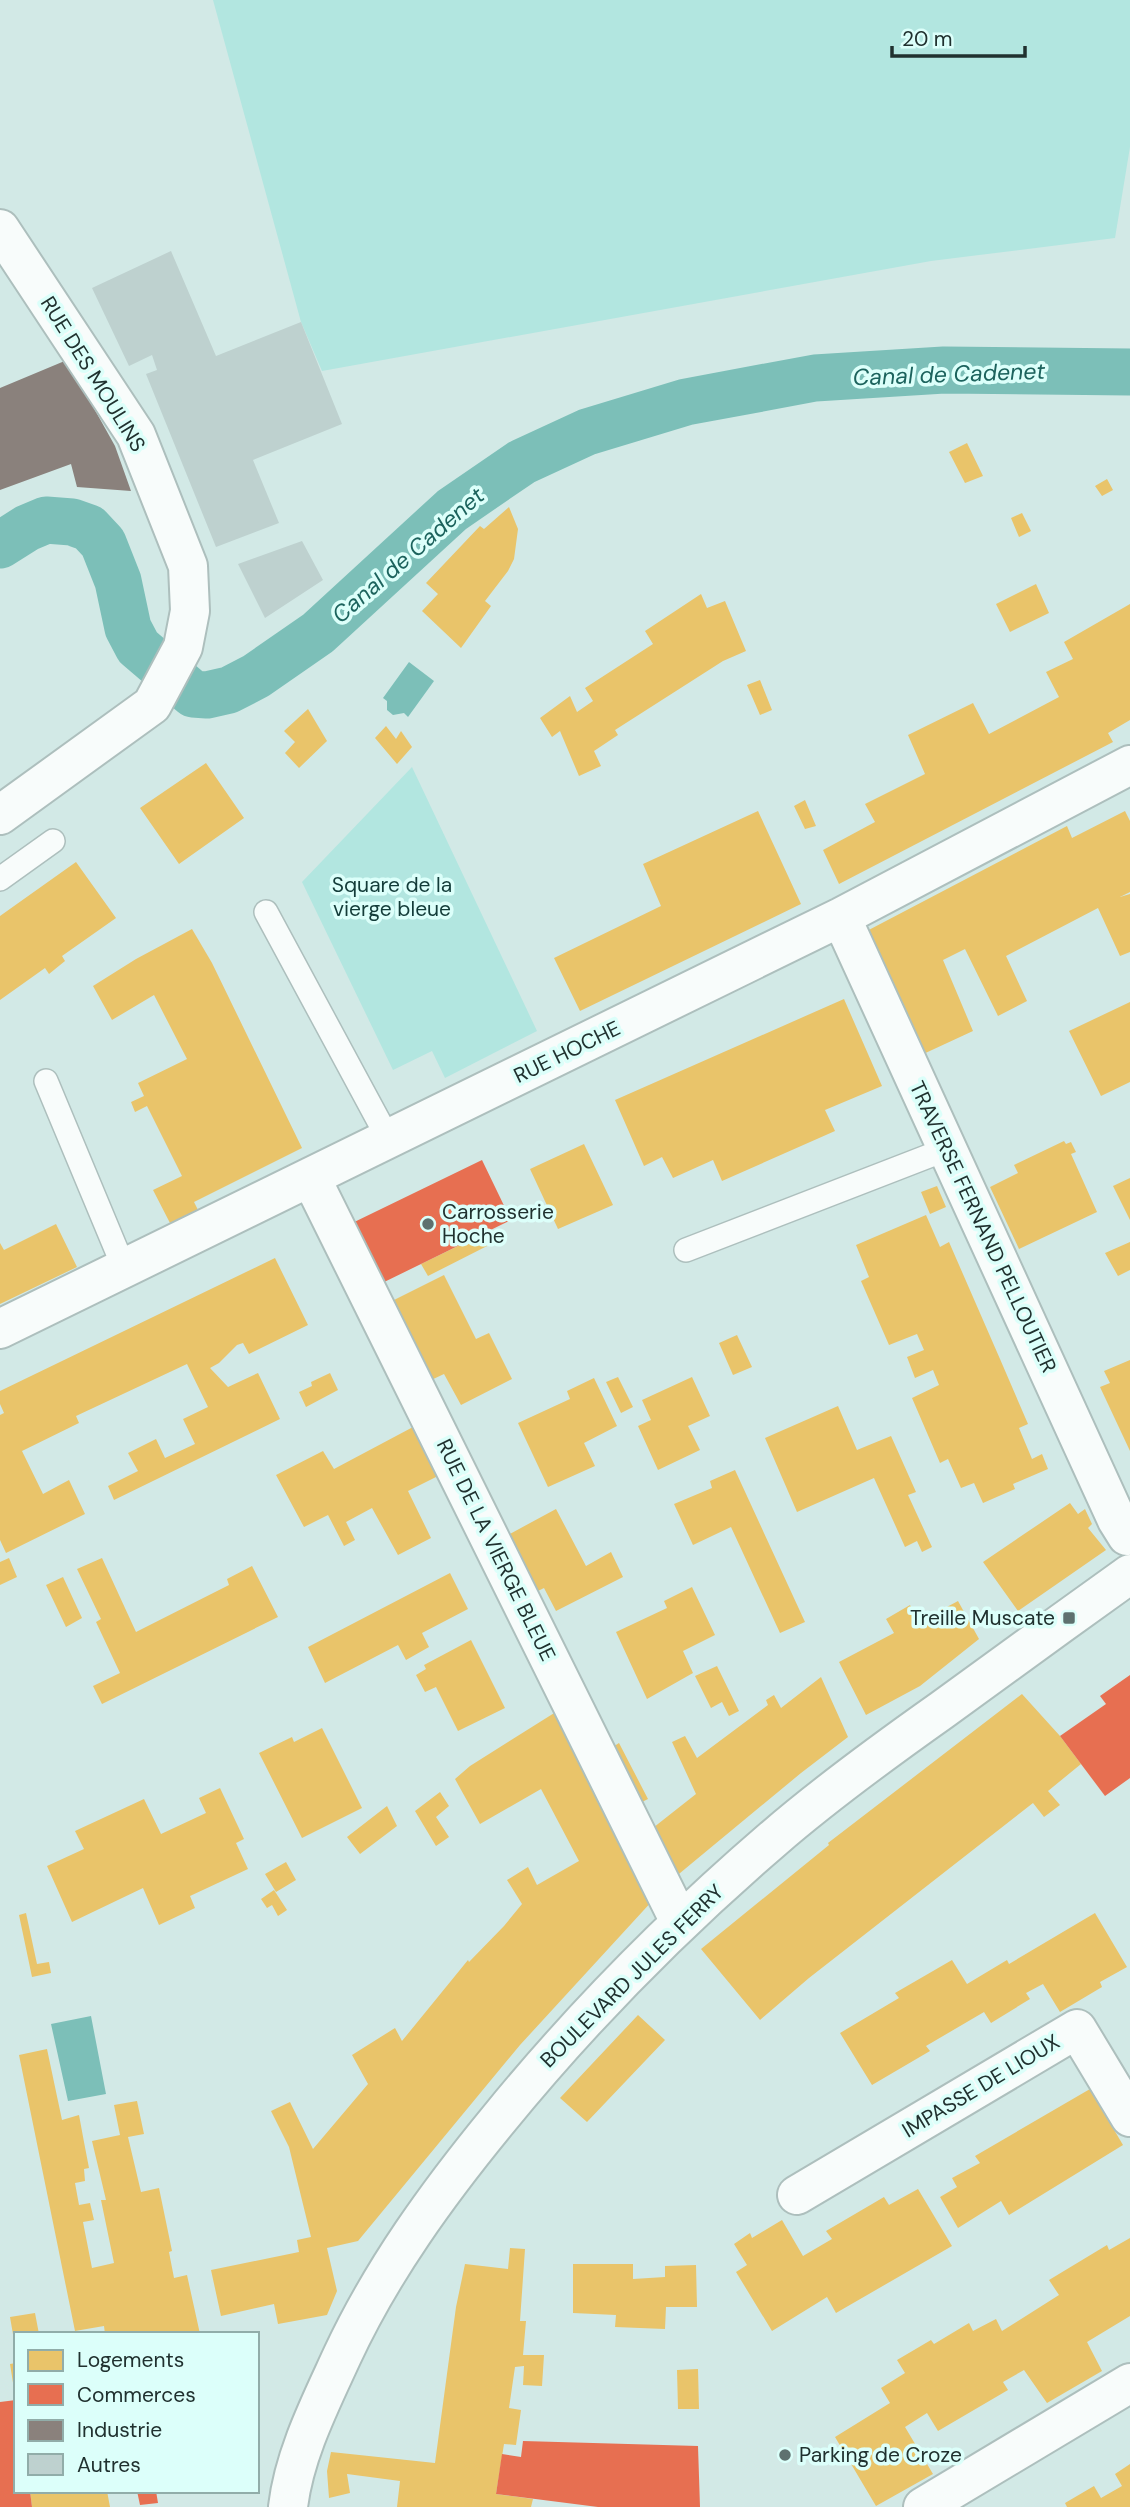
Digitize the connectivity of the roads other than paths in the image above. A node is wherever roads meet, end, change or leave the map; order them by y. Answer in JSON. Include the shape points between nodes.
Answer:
{"nodes":[{"id":1,"x":0,"y":229,"type":"edge"},
{"id":2,"x":1130,"y":765,"type":"edge"},
{"id":3,"x":0,"y":815,"type":"edge"},
{"id":4,"x":53,"y":841,"type":"dead end"},
{"id":5,"x":0,"y":879,"type":"edge"},
{"id":6,"x":266,"y":912,"type":"dead end"},
{"id":7,"x":841,"y":917,"type":"junction"},
{"id":8,"x":46,"y":1081,"type":"dead end"},
{"id":9,"x":389,"y":1140,"type":"junction"},
{"id":10,"x":947,"y":1149,"type":"junction"},
{"id":11,"x":312,"y":1178,"type":"junction"},
{"id":12,"x":686,"y":1250,"type":"dead end"},
{"id":13,"x":124,"y":1268,"type":"junction"},
{"id":14,"x":0,"y":1328,"type":"edge"},
{"id":15,"x":1129,"y":1537,"type":"edge"},
{"id":16,"x":1130,"y":1574,"type":"edge"},
{"id":17,"x":680,"y":1922,"type":"junction"},
{"id":18,"x":1130,"y":2117,"type":"edge"},
{"id":19,"x":797,"y":2195,"type":"dead end"},
{"id":20,"x":1130,"y":2383,"type":"edge"},
{"id":21,"x":288,"y":2507,"type":"edge"},
{"id":22,"x":923,"y":2507,"type":"edge"}],
"edges":[{"from":1,"to":3,"type":"street","name":"RUE DES MOULINS","via":[[136,435],[188,566],[190,611],[183,648],[152,705]]},
{"from":2,"to":7,"type":"street","name":"RUE HOCHE"},
{"from":4,"to":5,"type":"lane"},
{"from":6,"to":9,"type":"lane"},
{"from":7,"to":9,"type":"street","name":"RUE HOCHE"},
{"from":7,"to":10,"type":"street","name":"TRAVERSE FERNAND PELLOUTIER"},
{"from":8,"to":13,"type":"lane"},
{"from":9,"to":11,"type":"street","name":"RUE HOCHE"},
{"from":10,"to":12,"type":"lane"},
{"from":10,"to":15,"type":"street","name":"TRAVERSE FERNAND PELLOUTIER","via":[[1117,1520]]},
{"from":11,"to":13,"type":"street","name":"RUE HOCHE"},
{"from":11,"to":17,"type":"street","name":"RUE DE LA VIERGE BLEUE"},
{"from":13,"to":14,"type":"street","name":"RUE HOCHE"},
{"from":16,"to":17,"type":"street","name":"BOULEVARD JULES FERRY","via":[[860,1769]]},
{"from":17,"to":21,"type":"street","name":"BOULEVARD JULES FERRY","via":[[548,2058],[416,2227],[362,2314],[328,2387],[291,2479]]},
{"from":18,"to":19,"type":"street","name":"IMPASSE DE LIOUX","via":[[1077,2029]]},
{"from":20,"to":22,"type":"street"}]}
